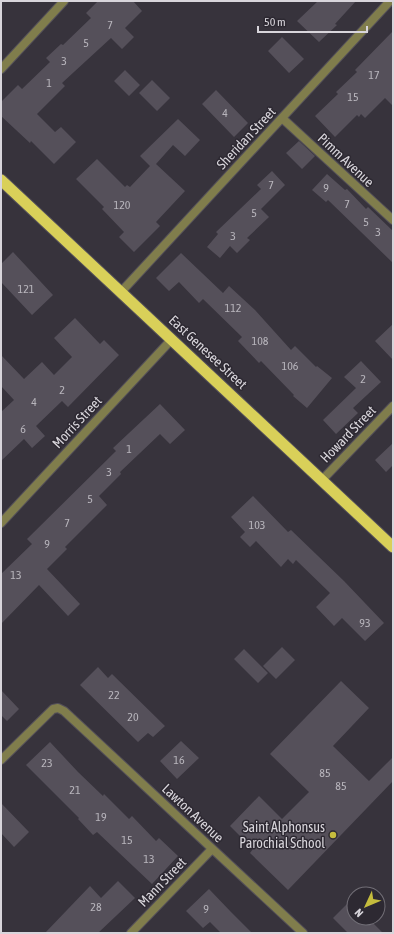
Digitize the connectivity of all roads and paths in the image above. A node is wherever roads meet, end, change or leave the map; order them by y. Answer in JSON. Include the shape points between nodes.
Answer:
{"nodes":[{"id":1,"x":64,"y":1,"type":"edge"},
{"id":2,"x":390,"y":1,"type":"edge"},
{"id":3,"x":1,"y":69,"type":"edge"},
{"id":4,"x":282,"y":118,"type":"junction"},
{"id":5,"x":1,"y":180,"type":"edge"},
{"id":6,"x":393,"y":220,"type":"edge"},
{"id":7,"x":121,"y":292,"type":"junction"},
{"id":8,"x":172,"y":339,"type":"junction"},
{"id":9,"x":393,"y":406,"type":"edge"},
{"id":10,"x":322,"y":480,"type":"junction"},
{"id":11,"x":1,"y":523,"type":"edge"},
{"id":12,"x":393,"y":547,"type":"edge"},
{"id":13,"x":1,"y":760,"type":"edge"},
{"id":14,"x":212,"y":849,"type":"junction"},
{"id":15,"x":131,"y":933,"type":"edge"},
{"id":16,"x":303,"y":933,"type":"edge"}],
"edges":[{"from":1,"to":3,"type":"street"},
{"from":2,"to":4,"type":"street","name":"Sheridan Street"},
{"from":4,"to":6,"type":"street","name":"Pimm Avenue"},
{"from":4,"to":7,"type":"street","name":"Sheridan Street"},
{"from":5,"to":7,"type":"highway","name":"East Genesee Street"},
{"from":7,"to":8,"type":"highway","name":"East Genesee Street"},
{"from":8,"to":10,"type":"highway","name":"East Genesee Street"},
{"from":8,"to":11,"type":"street","name":"Morris Street"},
{"from":9,"to":10,"type":"street","name":"Howard Street"},
{"from":10,"to":12,"type":"highway","name":"East Genesee Street"},
{"from":13,"to":14,"type":"street","name":"Lawton Avenue","via":[[53,709],[64,711]]},
{"from":14,"to":15,"type":"street","name":"Mann Street"},
{"from":14,"to":16,"type":"street","name":"Lawton Avenue"}]}
